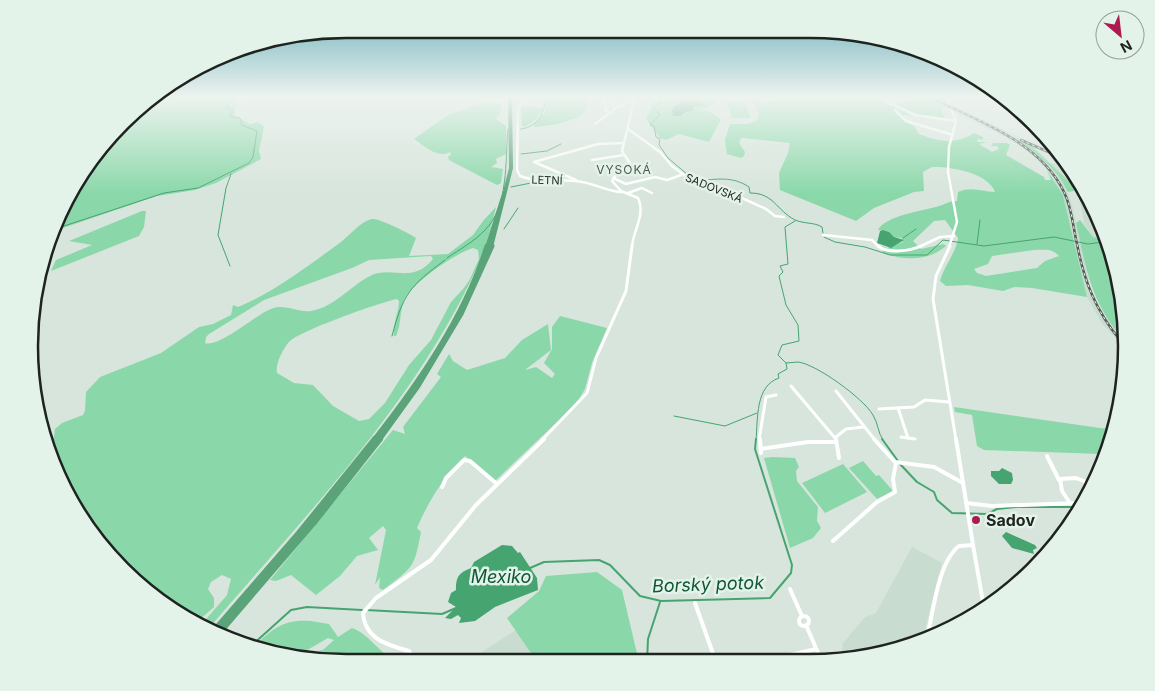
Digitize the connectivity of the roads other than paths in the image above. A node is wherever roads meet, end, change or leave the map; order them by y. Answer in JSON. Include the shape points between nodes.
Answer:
{"nodes":[{"id":1,"x":510,"y":129,"type":"edge"},
{"id":2,"x":512,"y":129,"type":"edge"},
{"id":3,"x":518,"y":129,"type":"edge"},
{"id":4,"x":628,"y":129,"type":"joint"},
{"id":5,"x":931,"y":129,"type":"edge"},
{"id":6,"x":954,"y":129,"type":"edge"},
{"id":7,"x":952,"y":136,"type":"junction"},
{"id":8,"x":624,"y":143,"type":"junction"},
{"id":9,"x":624,"y":154,"type":"junction"},
{"id":10,"x":592,"y":160,"type":"dead end"},
{"id":11,"x":682,"y":174,"type":"junction"},
{"id":12,"x":613,"y":178,"type":"junction"},
{"id":13,"x":576,"y":181,"type":"junction"},
{"id":14,"x":623,"y":192,"type":"junction"},
{"id":15,"x":628,"y":193,"type":"junction"},
{"id":16,"x":652,"y":193,"type":"dead end"},
{"id":17,"x":784,"y":217,"type":"dead end"},
{"id":18,"x":824,"y":235,"type":"dead end"},
{"id":19,"x":954,"y":236,"type":"junction"},
{"id":20,"x":791,"y":386,"type":"dead end"},
{"id":21,"x":836,"y":391,"type":"dead end"},
{"id":22,"x":776,"y":396,"type":"dead end"},
{"id":23,"x":950,"y":402,"type":"junction"},
{"id":24,"x":898,"y":408,"type":"junction"},
{"id":25,"x":879,"y":409,"type":"dead end"},
{"id":26,"x":863,"y":427,"type":"junction"},
{"id":27,"x":902,"y":437,"type":"dead end"},
{"id":28,"x":908,"y":438,"type":"junction"},
{"id":29,"x":915,"y":439,"type":"dead end"},
{"id":30,"x":835,"y":440,"type":"junction"},
{"id":31,"x":1046,"y":456,"type":"dead end"},
{"id":32,"x":839,"y":458,"type":"dead end"},
{"id":33,"x":896,"y":463,"type":"junction"},
{"id":34,"x":1059,"y":480,"type":"junction"},
{"id":35,"x":1086,"y":482,"type":"edge"},
{"id":36,"x":963,"y":483,"type":"junction"},
{"id":37,"x":497,"y":484,"type":"junction"},
{"id":38,"x":442,"y":486,"type":"dead end"},
{"id":39,"x":966,"y":503,"type":"junction"},
{"id":40,"x":1070,"y":503,"type":"junction"},
{"id":41,"x":1074,"y":503,"type":"edge"},
{"id":42,"x":833,"y":541,"type":"dead end"},
{"id":43,"x":973,"y":545,"type":"junction"},
{"id":44,"x":790,"y":589,"type":"dead end"},
{"id":45,"x":983,"y":601,"type":"edge"},
{"id":46,"x":695,"y":604,"type":"dead end"},
{"id":47,"x":218,"y":626,"type":"edge"},
{"id":48,"x":223,"y":628,"type":"edge"},
{"id":49,"x":930,"y":629,"type":"edge"},
{"id":50,"x":816,"y":649,"type":"junction"},
{"id":51,"x":410,"y":654,"type":"edge"},
{"id":52,"x":713,"y":654,"type":"edge"},
{"id":53,"x":794,"y":654,"type":"edge"},
{"id":54,"x":818,"y":654,"type":"edge"}],
"edges":[{"from":1,"to":47,"type":"highway","via":[[511,143],[503,198],[484,255],[458,311],[381,430]]},
{"from":2,"to":48,"type":"highway","via":[[514,143],[506,199],[488,255],[462,312],[390,425]]},
{"from":3,"to":13,"type":"street","name":"LETNÍ","via":[[517,173],[536,182]]},
{"from":4,"to":8,"type":"street"},
{"from":4,"to":11,"type":"street","name":"SADOVSKÁ","via":[[660,152]]},
{"from":5,"to":7,"type":"street"},
{"from":6,"to":7,"type":"street"},
{"from":7,"to":19,"type":"street","via":[[948,172],[957,214]]},
{"from":8,"to":9,"type":"street"},
{"from":8,"to":13,"type":"street","via":[[598,144],[534,162]]},
{"from":9,"to":10,"type":"street"},
{"from":9,"to":12,"type":"street","via":[[631,165]]},
{"from":11,"to":12,"type":"street","via":[[667,180],[655,177],[626,184]]},
{"from":11,"to":17,"type":"street","name":"SADOVSKÁ","via":[[759,206],[775,216]]},
{"from":12,"to":14,"type":"street"},
{"from":13,"to":14,"type":"street","name":"LETNÍ","via":[[603,186],[614,193]]},
{"from":14,"to":15,"type":"street","name":"LETNÍ"},
{"from":15,"to":16,"type":"street","name":"LETNÍ","via":[[642,188]]},
{"from":15,"to":37,"type":"street","via":[[637,196],[642,205],[632,242],[629,287],[596,359],[585,396]]},
{"from":18,"to":19,"type":"street","via":[[872,240],[880,248],[890,250],[914,249],[940,237]]},
{"from":19,"to":23,"type":"street","via":[[936,276],[933,299]]},
{"from":20,"to":30,"type":"street"},
{"from":21,"to":26,"type":"street"},
{"from":22,"to":30,"type":"street","via":[[766,397],[763,406],[761,451]]},
{"from":23,"to":24,"type":"street","via":[[925,400],[914,407]]},
{"from":23,"to":36,"type":"street"},
{"from":24,"to":25,"type":"street"},
{"from":24,"to":28,"type":"street"},
{"from":26,"to":30,"type":"street","via":[[846,429]]},
{"from":26,"to":33,"type":"street"},
{"from":27,"to":28,"type":"street"},
{"from":28,"to":29,"type":"street"},
{"from":30,"to":32,"type":"street"},
{"from":31,"to":34,"type":"street"},
{"from":33,"to":36,"type":"street","via":[[934,468]]},
{"from":33,"to":42,"type":"street","via":[[895,492],[877,502]]},
{"from":34,"to":35,"type":"street","via":[[1076,478]]},
{"from":34,"to":40,"type":"street"},
{"from":36,"to":39,"type":"street"},
{"from":37,"to":38,"type":"street","via":[[470,461],[464,460]]},
{"from":37,"to":51,"type":"street","via":[[432,559],[416,574],[375,599],[364,611],[363,623],[378,641]]},
{"from":39,"to":40,"type":"street","via":[[992,506]]},
{"from":39,"to":43,"type":"street"},
{"from":40,"to":41,"type":"street"},
{"from":43,"to":45,"type":"street"},
{"from":43,"to":49,"type":"street","via":[[959,546],[949,560]]},
{"from":44,"to":50,"type":"street","via":[[802,616],[808,620],[806,625]]},
{"from":46,"to":52,"type":"street"},
{"from":50,"to":53,"type":"street"},
{"from":50,"to":54,"type":"street"}]}
